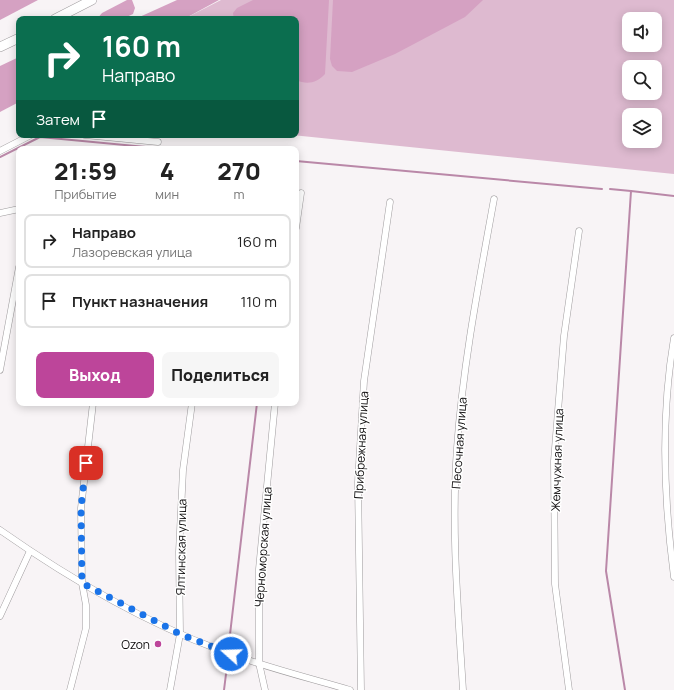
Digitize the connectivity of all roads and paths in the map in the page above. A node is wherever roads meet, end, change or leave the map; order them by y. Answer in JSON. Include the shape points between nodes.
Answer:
{"nodes":[{"id":1,"x":92,"y":0,"type":"edge"},
{"id":2,"x":61,"y":16,"type":"edge"},
{"id":3,"x":16,"y":39,"type":"edge"},
{"id":4,"x":0,"y":47,"type":"edge"},
{"id":5,"x":25,"y":138,"type":"edge"},
{"id":6,"x":116,"y":138,"type":"edge"},
{"id":7,"x":158,"y":142,"type":"dead end"},
{"id":8,"x":0,"y":151,"type":"edge"},
{"id":9,"x":301,"y":193,"type":"dead end"},
{"id":10,"x":494,"y":199,"type":"dead end"},
{"id":11,"x":390,"y":202,"type":"dead end"},
{"id":12,"x":299,"y":207,"type":"edge"},
{"id":13,"x":16,"y":210,"type":"edge"},
{"id":14,"x":0,"y":213,"type":"edge"},
{"id":15,"x":580,"y":231,"type":"dead end"},
{"id":16,"x":16,"y":283,"type":"edge"},
{"id":17,"x":674,"y":338,"type":"edge"},
{"id":18,"x":0,"y":370,"type":"edge"},
{"id":19,"x":93,"y":406,"type":"edge"},
{"id":20,"x":192,"y":406,"type":"edge"},
{"id":21,"x":275,"y":406,"type":"edge"},
{"id":22,"x":0,"y":530,"type":"edge"},
{"id":23,"x":30,"y":552,"type":"junction"},
{"id":24,"x":674,"y":577,"type":"edge"},
{"id":25,"x":82,"y":583,"type":"junction"},
{"id":26,"x":0,"y":616,"type":"edge"},
{"id":27,"x":180,"y":634,"type":"junction"},
{"id":28,"x":259,"y":663,"type":"junction"},
{"id":29,"x":70,"y":690,"type":"edge"},
{"id":30,"x":170,"y":690,"type":"edge"},
{"id":31,"x":265,"y":690,"type":"edge"},
{"id":32,"x":350,"y":690,"type":"edge"},
{"id":33,"x":361,"y":690,"type":"edge"},
{"id":34,"x":463,"y":690,"type":"edge"},
{"id":35,"x":569,"y":690,"type":"edge"}],
"edges":[{"from":1,"to":2,"type":"main road"},
{"from":3,"to":4,"type":"main road"},
{"from":5,"to":8,"type":"street"},
{"from":6,"to":7,"type":"street"},
{"from":9,"to":12,"type":"street"},
{"from":10,"to":34,"type":"street","name":"Песочная улица","via":[[465,362],[457,449],[454,546]]},
{"from":11,"to":33,"type":"street","name":"Прибрежная улица","via":[[364,381],[358,482]]},
{"from":13,"to":14,"type":"street"},
{"from":15,"to":35,"type":"street","name":"Жемчужная улица","via":[[564,336],[554,461],[555,584]]},
{"from":16,"to":18,"type":"street"},
{"from":17,"to":24,"type":"street","via":[[669,369],[666,459]]},
{"from":19,"to":25,"type":"street","via":[[81,508]]},
{"from":20,"to":27,"type":"street","name":"Ялтинская улица","via":[[183,477],[179,552]]},
{"from":21,"to":28,"type":"street","name":"Черноморская улица","via":[[259,569]]},
{"from":22,"to":23,"type":"street"},
{"from":23,"to":25,"type":"street"},
{"from":23,"to":26,"type":"street"},
{"from":25,"to":27,"type":"street"},
{"from":25,"to":29,"type":"street","via":[[86,605],[86,628]]},
{"from":27,"to":28,"type":"street"},
{"from":27,"to":30,"type":"street","name":"Ялтинская улица"},
{"from":28,"to":31,"type":"street","name":"Черноморская улица"},
{"from":28,"to":32,"type":"street"}]}
